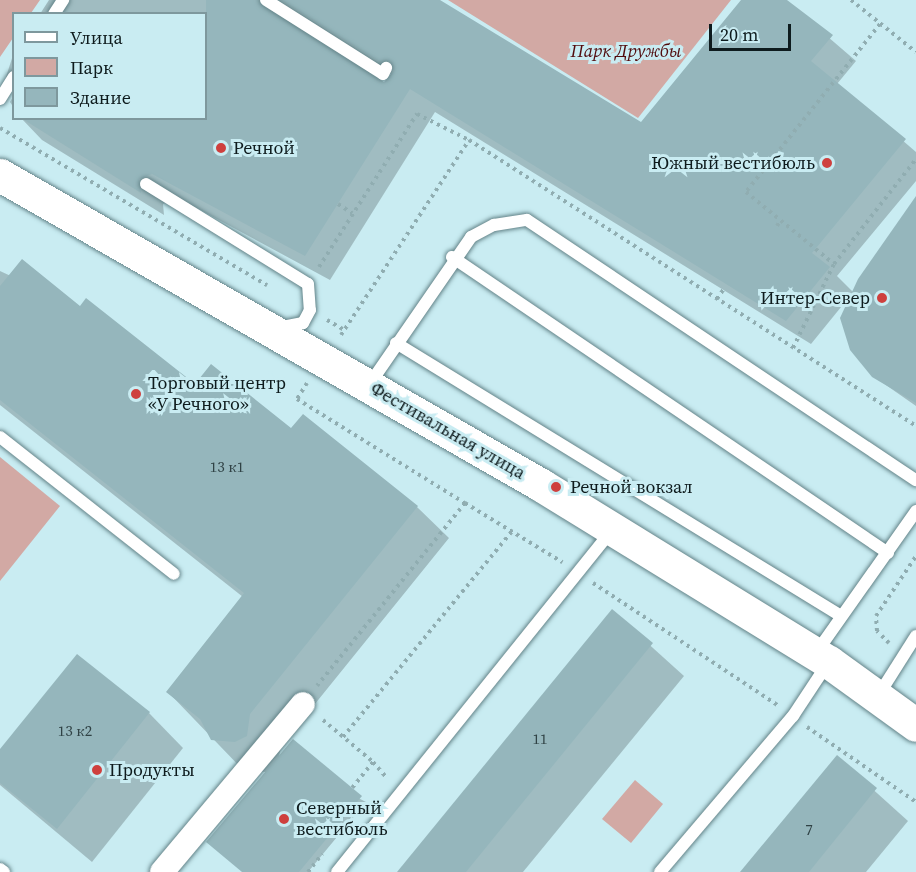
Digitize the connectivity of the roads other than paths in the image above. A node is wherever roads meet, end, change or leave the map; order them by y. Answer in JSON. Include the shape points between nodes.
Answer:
{"nodes":[{"id":1,"x":266,"y":0,"type":"edge"},
{"id":2,"x":386,"y":68,"type":"dead end"},
{"id":3,"x":12,"y":80,"type":"edge"},
{"id":4,"x":0,"y":99,"type":"edge"},
{"id":5,"x":0,"y":175,"type":"edge"},
{"id":6,"x":146,"y":184,"type":"dead end"},
{"id":7,"x":452,"y":257,"type":"junction"},
{"id":8,"x":266,"y":326,"type":"junction"},
{"id":9,"x":396,"y":343,"type":"junction"},
{"id":10,"x":368,"y":386,"type":"junction"},
{"id":11,"x":0,"y":437,"type":"edge"},
{"id":12,"x":916,"y":480,"type":"edge"},
{"id":13,"x":916,"y":511,"type":"edge"},
{"id":14,"x":614,"y":528,"type":"junction"},
{"id":15,"x":888,"y":553,"type":"junction"},
{"id":16,"x":174,"y":574,"type":"dead end"},
{"id":17,"x":840,"y":616,"type":"junction"},
{"id":18,"x":916,"y":636,"type":"edge"},
{"id":19,"x":822,"y":658,"type":"junction"},
{"id":20,"x":878,"y":697,"type":"junction"},
{"id":21,"x":303,"y":704,"type":"road end"},
{"id":22,"x":916,"y":725,"type":"edge"},
{"id":23,"x":0,"y":869,"type":"edge"},
{"id":24,"x":4,"y":872,"type":"edge"},
{"id":25,"x":162,"y":872,"type":"edge"},
{"id":26,"x":337,"y":872,"type":"edge"},
{"id":27,"x":660,"y":872,"type":"edge"}],
"edges":[{"from":1,"to":2,"type":"lane","via":[[383,74]]},
{"from":3,"to":4,"type":"lane"},
{"from":5,"to":8,"type":"street","name":"Фестивальная улица"},
{"from":6,"to":8,"type":"lane","via":[[308,284],[310,310],[303,323]]},
{"from":7,"to":9,"type":"lane"},
{"from":7,"to":12,"type":"lane","via":[[471,237],[494,225],[527,220]]},
{"from":7,"to":15,"type":"lane"},
{"from":8,"to":10,"type":"street","name":"Фестивальная улица"},
{"from":9,"to":10,"type":"lane"},
{"from":9,"to":17,"type":"lane"},
{"from":10,"to":14,"type":"street","name":"Фестивальная улица"},
{"from":11,"to":16,"type":"lane"},
{"from":13,"to":15,"type":"lane"},
{"from":14,"to":19,"type":"street","name":"Фестивальная улица"},
{"from":14,"to":26,"type":"lane"},
{"from":15,"to":17,"type":"lane"},
{"from":17,"to":19,"type":"lane"},
{"from":18,"to":20,"type":"lane"},
{"from":19,"to":20,"type":"street","name":"Фестивальная улица"},
{"from":19,"to":27,"type":"lane","via":[[793,716]]},
{"from":20,"to":22,"type":"street","name":"Фестивальная улица"},
{"from":21,"to":25,"type":"street"},
{"from":23,"to":24,"type":"lane"}]}
